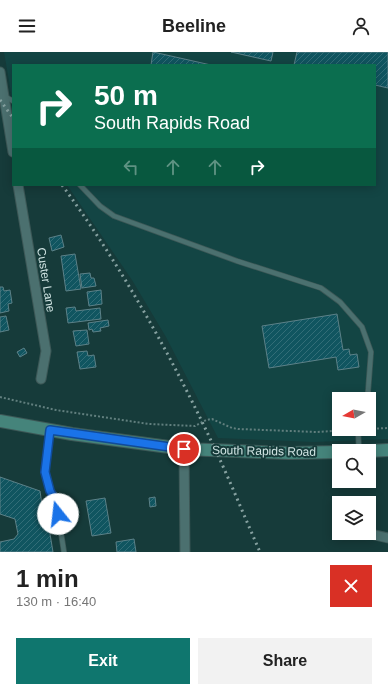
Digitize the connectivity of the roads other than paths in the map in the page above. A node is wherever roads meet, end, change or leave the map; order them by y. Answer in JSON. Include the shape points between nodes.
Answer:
{"nodes":[{"id":1,"x":0,"y":72,"type":"edge"},
{"id":2,"x":4,"y":95,"type":"junction"},
{"id":3,"x":12,"y":100,"type":"edge"},
{"id":4,"x":12,"y":146,"type":"edge"},
{"id":5,"x":18,"y":186,"type":"edge"},
{"id":6,"x":81,"y":186,"type":"edge"},
{"id":7,"x":41,"y":379,"type":"dead end"},
{"id":8,"x":368,"y":392,"type":"edge"},
{"id":9,"x":0,"y":421,"type":"edge"},
{"id":10,"x":50,"y":430,"type":"junction"},
{"id":11,"x":184,"y":449,"type":"junction"},
{"id":12,"x":388,"y":450,"type":"edge"},
{"id":13,"x":376,"y":451,"type":"edge"},
{"id":14,"x":332,"y":452,"type":"edge"},
{"id":15,"x":376,"y":535,"type":"edge"},
{"id":16,"x":388,"y":538,"type":"edge"},
{"id":17,"x":64,"y":552,"type":"edge"},
{"id":18,"x":185,"y":552,"type":"edge"}],
"edges":[{"from":1,"to":2,"type":"street"},
{"from":2,"to":3,"type":"lane"},
{"from":2,"to":4,"type":"street"},
{"from":5,"to":7,"type":"street","name":"Custer Lane","via":[[46,351]]},
{"from":6,"to":8,"type":"lane","via":[[100,206],[114,216],[237,261],[321,288],[340,302],[362,327],[371,352]]},
{"from":9,"to":10,"type":"main road","name":"South Rapids Road"},
{"from":10,"to":11,"type":"main road","name":"South Rapids Road"},
{"from":10,"to":17,"type":"lane","via":[[45,472],[50,491],[56,501]]},
{"from":11,"to":14,"type":"main road","name":"South Rapids Road"},
{"from":11,"to":18,"type":"street"},
{"from":12,"to":13,"type":"main road"},
{"from":15,"to":16,"type":"street"}]}
